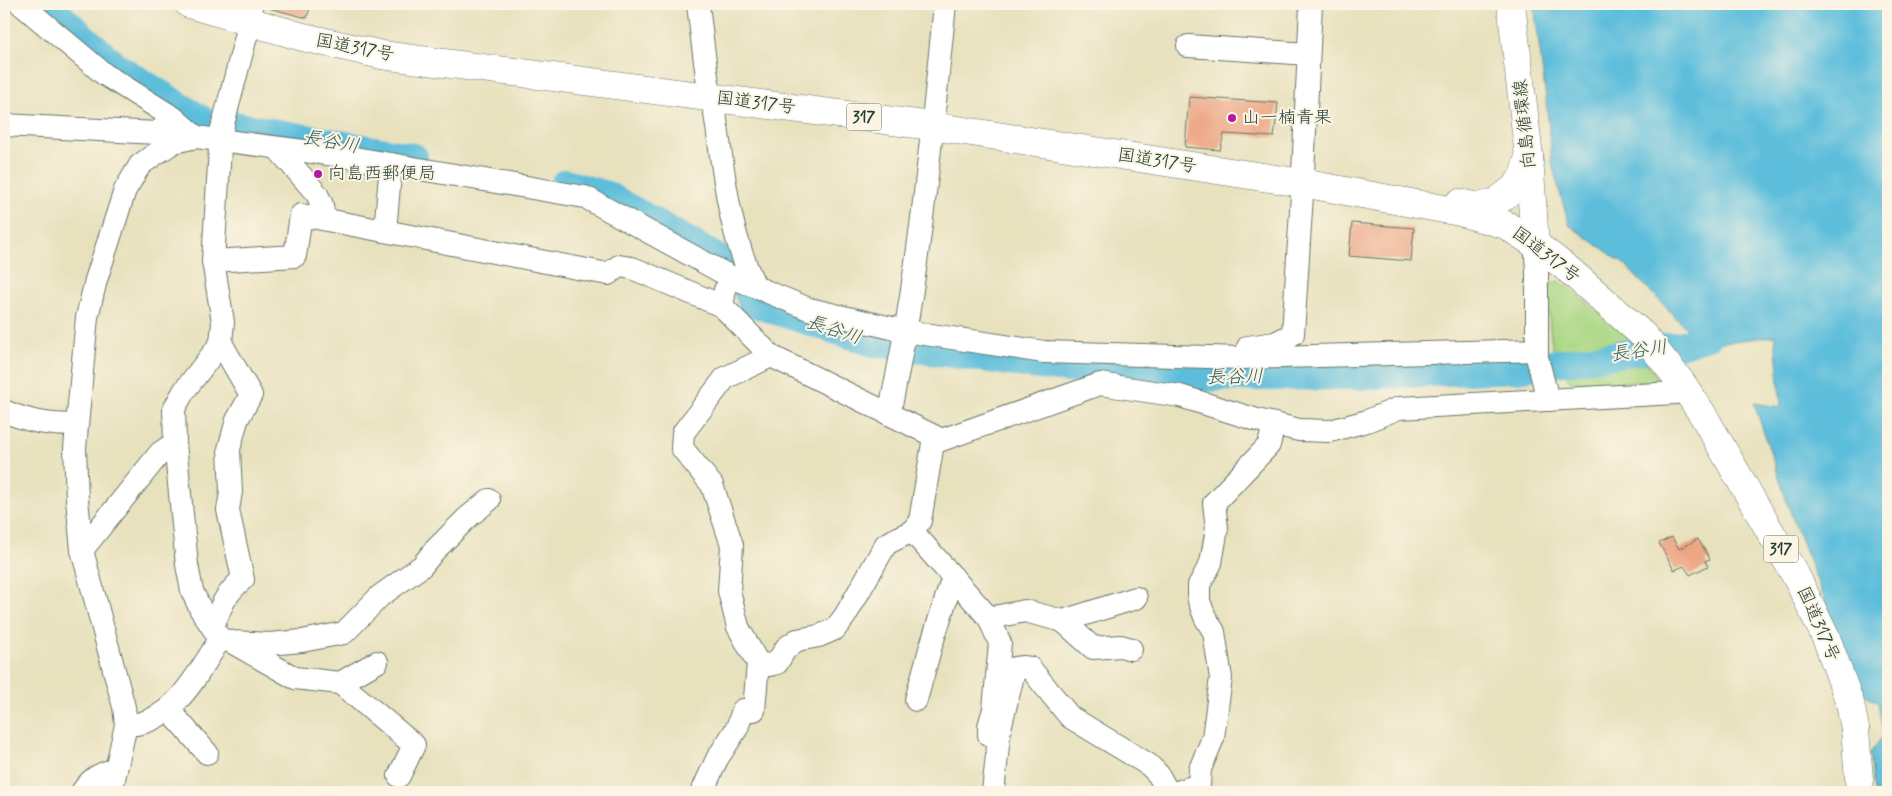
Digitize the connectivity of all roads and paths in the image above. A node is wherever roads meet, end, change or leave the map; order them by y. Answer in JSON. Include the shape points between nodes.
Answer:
{"nodes":[{"id":1,"x":21,"y":4,"type":"edge"},
{"id":2,"x":190,"y":4,"type":"edge"},
{"id":3,"x":698,"y":4,"type":"edge"},
{"id":4,"x":945,"y":4,"type":"edge"},
{"id":5,"x":1311,"y":4,"type":"edge"},
{"id":6,"x":1511,"y":4,"type":"edge"},
{"id":7,"x":250,"y":12,"type":"edge"},
{"id":8,"x":1188,"y":46,"type":"dead end"},
{"id":9,"x":1308,"y":54,"type":"junction"},
{"id":10,"x":712,"y":98,"type":"junction"},
{"id":11,"x":174,"y":118,"type":"junction"},
{"id":12,"x":4,"y":124,"type":"edge"},
{"id":13,"x":932,"y":126,"type":"junction"},
{"id":14,"x":196,"y":137,"type":"junction"},
{"id":15,"x":220,"y":140,"type":"junction"},
{"id":16,"x":277,"y":148,"type":"junction"},
{"id":17,"x":1528,"y":157,"type":"junction"},
{"id":18,"x":391,"y":164,"type":"junction"},
{"id":19,"x":1302,"y":183,"type":"junction"},
{"id":20,"x":324,"y":219,"type":"junction"},
{"id":21,"x":385,"y":231,"type":"junction"},
{"id":22,"x":1535,"y":244,"type":"junction"},
{"id":23,"x":213,"y":261,"type":"junction"},
{"id":24,"x":729,"y":276,"type":"junction"},
{"id":25,"x":755,"y":286,"type":"junction"},
{"id":26,"x":722,"y":306,"type":"junction"},
{"id":27,"x":904,"y":335,"type":"junction"},
{"id":28,"x":221,"y":343,"type":"junction"},
{"id":29,"x":1537,"y":353,"type":"junction"},
{"id":30,"x":771,"y":356,"type":"junction"},
{"id":31,"x":1241,"y":358,"type":"junction"},
{"id":32,"x":1684,"y":386,"type":"junction"},
{"id":33,"x":1547,"y":397,"type":"junction"},
{"id":34,"x":4,"y":411,"type":"edge"},
{"id":35,"x":889,"y":414,"type":"junction"},
{"id":36,"x":1274,"y":424,"type":"junction"},
{"id":37,"x":77,"y":425,"type":"junction"},
{"id":38,"x":940,"y":439,"type":"junction"},
{"id":39,"x":175,"y":443,"type":"junction"},
{"id":40,"x":490,"y":500,"type":"dead end"},
{"id":41,"x":912,"y":531,"type":"junction"},
{"id":42,"x":82,"y":550,"type":"junction"},
{"id":43,"x":953,"y":577,"type":"junction"},
{"id":44,"x":1136,"y":598,"type":"dead end"},
{"id":45,"x":989,"y":618,"type":"junction"},
{"id":46,"x":1063,"y":621,"type":"junction"},
{"id":47,"x":222,"y":636,"type":"junction"},
{"id":48,"x":1132,"y":649,"type":"dead end"},
{"id":49,"x":377,"y":662,"type":"dead end"},
{"id":50,"x":758,"y":663,"type":"junction"},
{"id":51,"x":340,"y":683,"type":"junction"},
{"id":52,"x":916,"y":700,"type":"dead end"},
{"id":53,"x":169,"y":710,"type":"junction"},
{"id":54,"x":126,"y":725,"type":"junction"},
{"id":55,"x":1000,"y":728,"type":"junction"},
{"id":56,"x":207,"y":753,"type":"dead end"},
{"id":57,"x":116,"y":769,"type":"junction"},
{"id":58,"x":399,"y":776,"type":"dead end"},
{"id":59,"x":82,"y":792,"type":"edge"},
{"id":60,"x":111,"y":792,"type":"edge"},
{"id":61,"x":702,"y":792,"type":"edge"},
{"id":62,"x":993,"y":792,"type":"edge"},
{"id":63,"x":1168,"y":792,"type":"edge"},
{"id":64,"x":1177,"y":792,"type":"edge"},
{"id":65,"x":1860,"y":792,"type":"edge"}],
"edges":[{"from":1,"to":11,"type":"street","via":[[104,74]]},
{"from":2,"to":7,"type":"main road","name":"国道317号","number":"317"},
{"from":3,"to":10,"type":"street"},
{"from":4,"to":13,"type":"street"},
{"from":5,"to":9,"type":"street"},
{"from":6,"to":17,"type":"main road","name":"向島循環線"},
{"from":7,"to":10,"type":"main road","name":"国道317号","number":"317","via":[[303,37],[382,55]]},
{"from":7,"to":15,"type":"street","via":[[248,33]]},
{"from":8,"to":9,"type":"street"},
{"from":9,"to":19,"type":"street"},
{"from":10,"to":13,"type":"main road","name":"国道317号","number":"317"},
{"from":10,"to":25,"type":"street","via":[[733,226],[742,261]]},
{"from":11,"to":12,"type":"street","via":[[157,133]]},
{"from":11,"to":14,"type":"street"},
{"from":13,"to":19,"type":"main road","name":"国道317号","number":"317"},
{"from":13,"to":27,"type":"street"},
{"from":14,"to":15,"type":"street"},
{"from":14,"to":37,"type":"street","via":[[174,142],[154,154],[140,165],[125,190],[87,317]]},
{"from":15,"to":16,"type":"street"},
{"from":15,"to":23,"type":"street"},
{"from":16,"to":18,"type":"street"},
{"from":16,"to":20,"type":"street","via":[[317,194]]},
{"from":17,"to":19,"type":"main road","via":[[1516,187],[1495,203],[1478,206],[1384,189]]},
{"from":17,"to":22,"type":"main road","name":"向島循環線"},
{"from":18,"to":21,"type":"street"},
{"from":18,"to":24,"type":"street","via":[[585,197]]},
{"from":19,"to":22,"type":"main road","name":"国道317号","number":"317","via":[[1460,212],[1506,225]]},
{"from":19,"to":31,"type":"street","via":[[1293,334],[1275,343],[1243,347]]},
{"from":20,"to":21,"type":"street"},
{"from":20,"to":23,"type":"street","via":[[301,215],[295,256]]},
{"from":21,"to":26,"type":"street","via":[[608,274],[619,266],[632,268]]},
{"from":22,"to":29,"type":"street"},
{"from":22,"to":32,"type":"main road","name":"国道317号","number":"317","via":[[1643,335]]},
{"from":23,"to":28,"type":"street","via":[[223,322]]},
{"from":24,"to":25,"type":"street"},
{"from":24,"to":26,"type":"street"},
{"from":25,"to":27,"type":"street","via":[[809,309]]},
{"from":26,"to":30,"type":"street"},
{"from":27,"to":31,"type":"street","via":[[1044,352]]},
{"from":27,"to":35,"type":"street"},
{"from":28,"to":39,"type":"street","via":[[174,409]]},
{"from":28,"to":47,"type":"street","via":[[251,395],[237,420],[229,449],[231,492],[228,510],[243,579],[224,599]]},
{"from":29,"to":31,"type":"street"},
{"from":29,"to":33,"type":"street"},
{"from":30,"to":35,"type":"street"},
{"from":30,"to":50,"type":"street","via":[[725,378],[683,433],[682,448],[712,485],[732,545],[729,591],[738,627]]},
{"from":32,"to":33,"type":"street","via":[[1676,393]]},
{"from":32,"to":65,"type":"main road","name":"国道317号","number":"317","via":[[1797,578],[1827,640],[1850,703]]},
{"from":33,"to":36,"type":"street","via":[[1398,408],[1330,431],[1299,430]]},
{"from":34,"to":37,"type":"street","via":[[21,419],[53,425]]},
{"from":35,"to":38,"type":"street"},
{"from":36,"to":38,"type":"street","via":[[1180,396],[1100,384]]},
{"from":36,"to":64,"type":"street","via":[[1268,445],[1214,503],[1217,528],[1211,563],[1199,585],[1199,601],[1214,632],[1221,678],[1219,695],[1213,738],[1200,769],[1199,784]]},
{"from":37,"to":42,"type":"street","via":[[76,498]]},
{"from":38,"to":41,"type":"street","via":[[933,443],[920,521]]},
{"from":39,"to":42,"type":"street","via":[[160,453]]},
{"from":39,"to":47,"type":"street","via":[[192,591]]},
{"from":40,"to":47,"type":"street","via":[[467,518],[422,566],[380,596],[344,633],[269,644]]},
{"from":41,"to":43,"type":"street"},
{"from":41,"to":50,"type":"street","via":[[886,544],[835,629],[797,640],[786,648],[777,663]]},
{"from":42,"to":54,"type":"street"},
{"from":43,"to":45,"type":"street"},
{"from":43,"to":52,"type":"street"},
{"from":44,"to":46,"type":"street"},
{"from":45,"to":46,"type":"street","via":[[1025,611]]},
{"from":45,"to":55,"type":"street","via":[[1000,643],[990,736]]},
{"from":46,"to":48,"type":"street","via":[[1093,648],[1121,646]]},
{"from":47,"to":51,"type":"street","via":[[295,678]]},
{"from":47,"to":53,"type":"street","via":[[185,692]]},
{"from":49,"to":51,"type":"street"},
{"from":50,"to":61,"type":"street","via":[[754,710],[743,710],[737,728],[717,759]]},
{"from":51,"to":58,"type":"street","via":[[414,745]]},
{"from":53,"to":54,"type":"street","via":[[138,725]]},
{"from":53,"to":56,"type":"street"},
{"from":54,"to":57,"type":"street"},
{"from":55,"to":62,"type":"street"},
{"from":55,"to":63,"type":"street","via":[[1015,668],[1030,668],[1070,717],[1149,765]]},
{"from":57,"to":59,"type":"street","via":[[99,774]]},
{"from":57,"to":60,"type":"street"}]}
